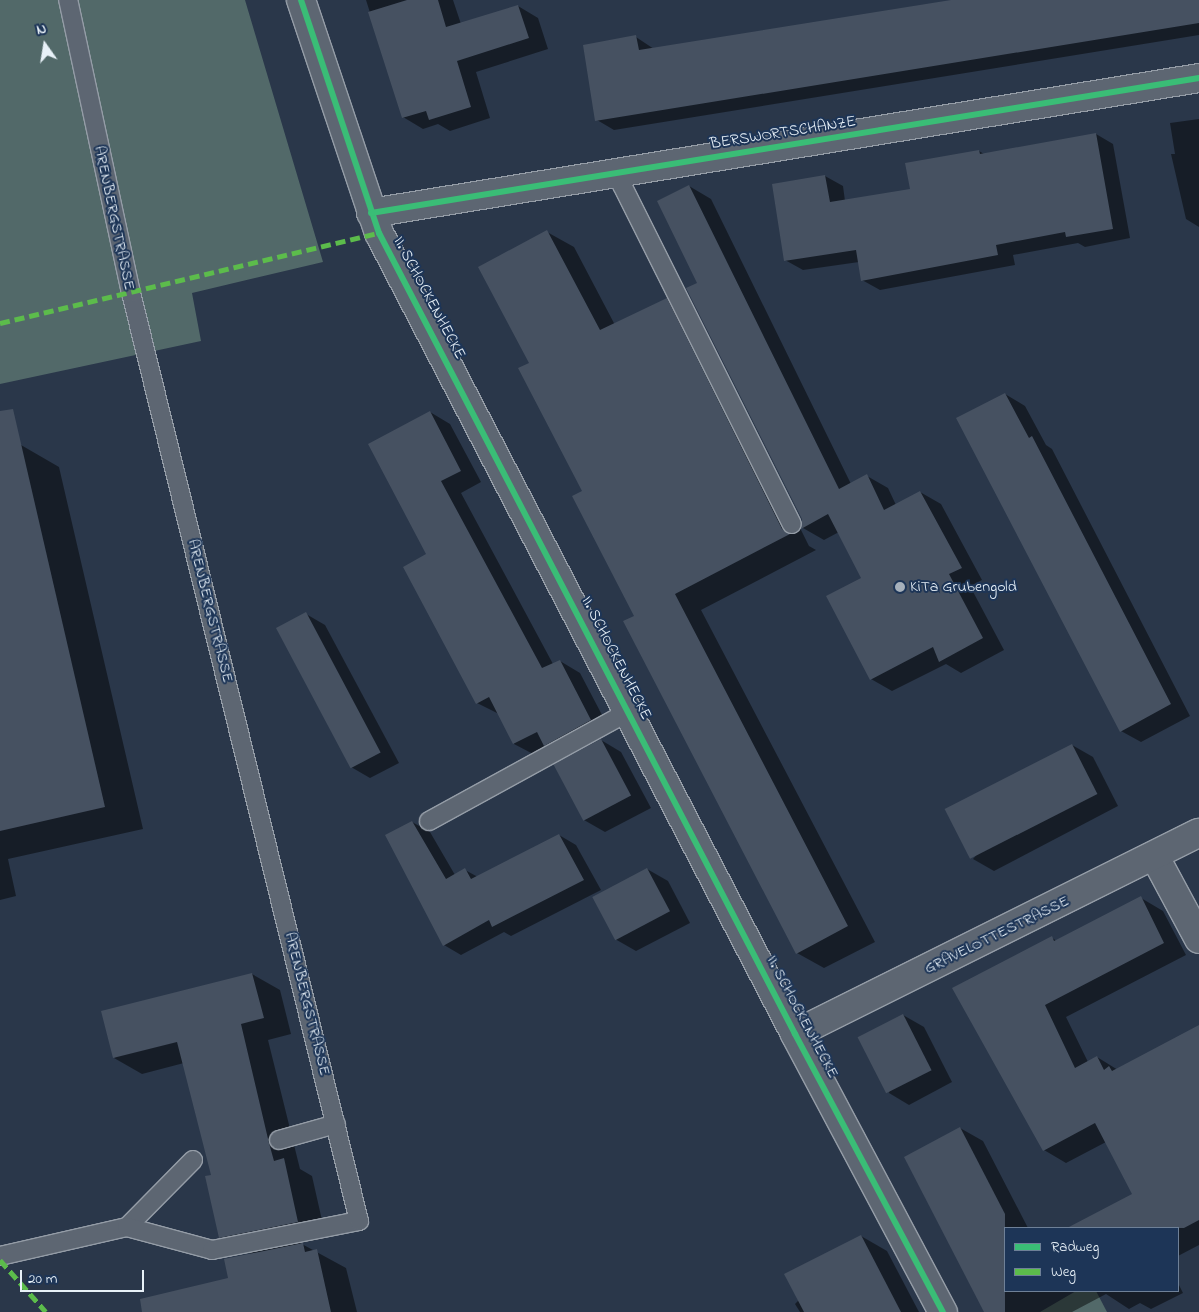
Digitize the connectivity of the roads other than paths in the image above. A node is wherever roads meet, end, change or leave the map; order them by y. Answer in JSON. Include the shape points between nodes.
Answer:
{"nodes":[{"id":1,"x":68,"y":0,"type":"edge"},
{"id":2,"x":301,"y":0,"type":"edge"},
{"id":3,"x":1199,"y":78,"type":"edge"},
{"id":4,"x":620,"y":174,"type":"junction"},
{"id":5,"x":371,"y":213,"type":"junction"},
{"id":6,"x":792,"y":524,"type":"dead end"},
{"id":7,"x":628,"y":712,"type":"junction"},
{"id":8,"x":428,"y":821,"type":"dead end"},
{"id":9,"x":1199,"y":834,"type":"edge"},
{"id":10,"x":1155,"y":857,"type":"junction"},
{"id":11,"x":1199,"y":939,"type":"edge"},
{"id":12,"x":795,"y":1034,"type":"junction"},
{"id":13,"x":336,"y":1124,"type":"junction"},
{"id":14,"x":279,"y":1140,"type":"dead end"},
{"id":15,"x":193,"y":1160,"type":"dead end"},
{"id":16,"x":127,"y":1227,"type":"junction"},
{"id":17,"x":0,"y":1256,"type":"edge"},
{"id":18,"x":943,"y":1312,"type":"edge"}],
"edges":[{"from":1,"to":13,"type":"lane","name":"ARENBERGSTRASSE","via":[[130,293]]},
{"from":2,"to":5,"type":"street","name":"II. SCHOCKENHECKE"},
{"from":3,"to":4,"type":"street","name":"BERSWORTSCHANZE"},
{"from":4,"to":5,"type":"street","name":"BERSWORTSCHANZE"},
{"from":4,"to":6,"type":"lane","via":[[626,194]]},
{"from":5,"to":7,"type":"street","name":"II. SCHOCKENHECKE"},
{"from":7,"to":8,"type":"lane"},
{"from":7,"to":12,"type":"street","name":"II. SCHOCKENHECKE"},
{"from":9,"to":10,"type":"street","name":"GRAVELOTTESTRASSE"},
{"from":10,"to":11,"type":"street"},
{"from":10,"to":12,"type":"street","name":"GRAVELOTTESTRASSE"},
{"from":12,"to":18,"type":"street","name":"II. SCHOCKENHECKE"},
{"from":13,"to":14,"type":"lane"},
{"from":13,"to":16,"type":"lane","name":"ARENBERGSTRASSE","via":[[359,1221],[212,1250]]},
{"from":15,"to":16,"type":"lane"},
{"from":16,"to":17,"type":"lane"}]}
